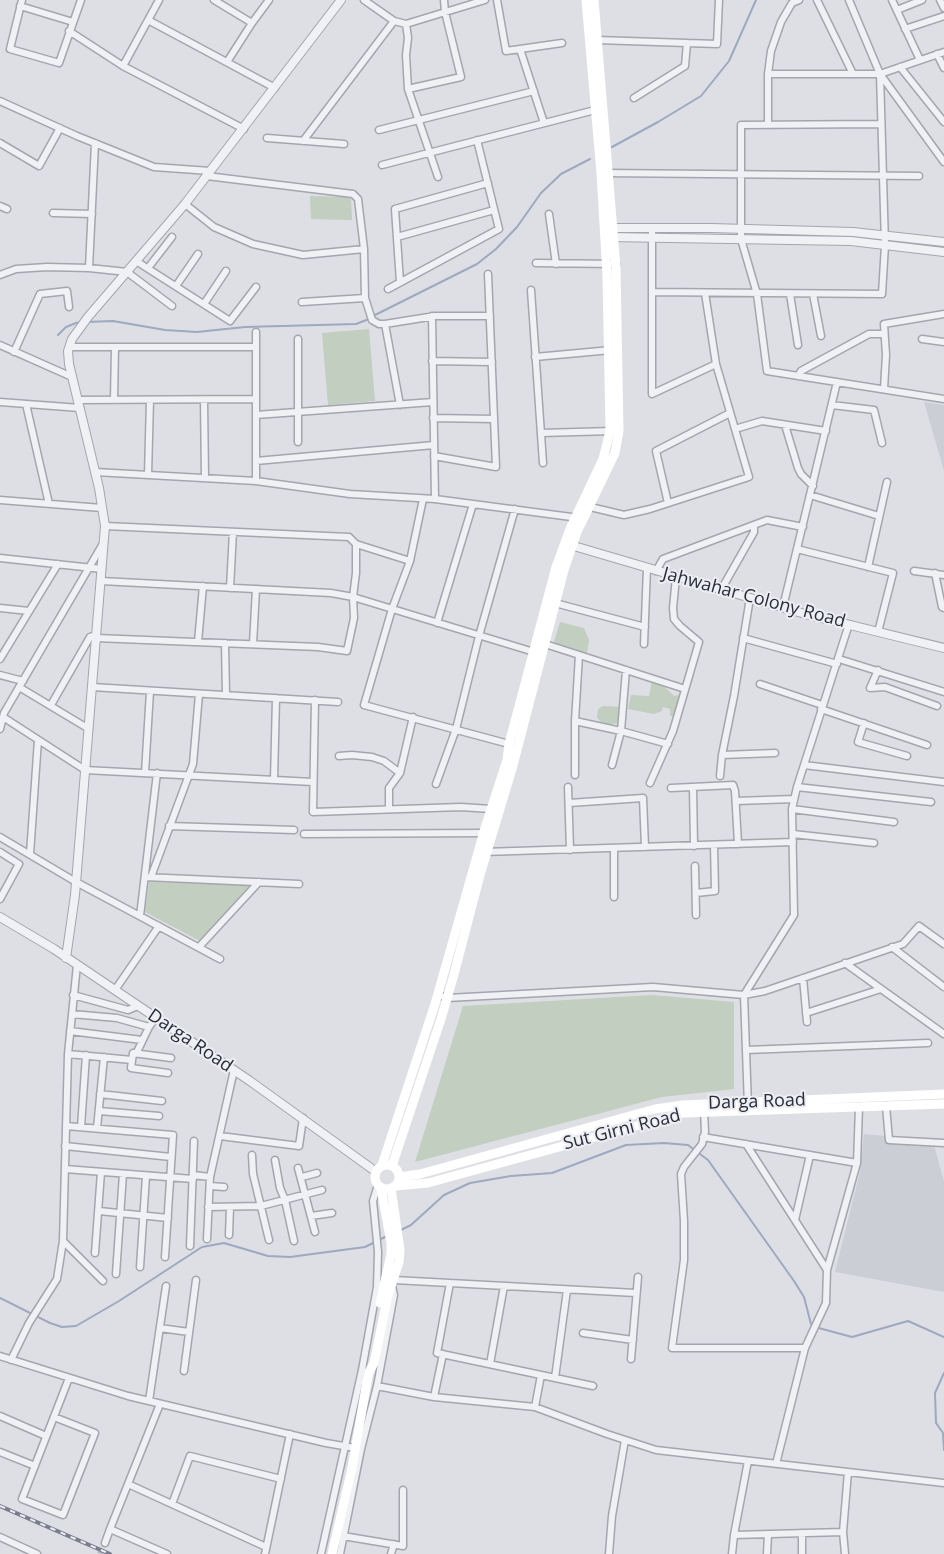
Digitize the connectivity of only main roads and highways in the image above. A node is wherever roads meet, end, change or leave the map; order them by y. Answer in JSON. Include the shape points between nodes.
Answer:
{"nodes":[{"id":1,"x":586,"y":0,"type":"edge"},
{"id":2,"x":594,"y":0,"type":"edge"},
{"id":3,"x":599,"y":109,"type":"junction"},
{"id":4,"x":569,"y":544,"type":"junction"},
{"id":5,"x":483,"y":853,"type":"junction"},
{"id":6,"x":944,"y":1094,"type":"edge"},
{"id":7,"x":944,"y":1104,"type":"edge"},
{"id":8,"x":748,"y":1106,"type":"junction"},
{"id":9,"x":383,"y":1167,"type":"junction"},
{"id":10,"x":389,"y":1185,"type":"junction"},
{"id":11,"x":369,"y":1372,"type":"junction"},
{"id":12,"x":332,"y":1554,"type":"edge"}],
"edges":[{"from":1,"to":3,"type":"main road"},
{"from":2,"to":3,"type":"main road"},
{"from":3,"to":4,"type":"main road","via":[[611,264],[614,453],[579,518]]},
{"from":4,"to":5,"type":"main road","via":[[512,770]]},
{"from":4,"to":5,"type":"main road","via":[[556,568],[507,760],[484,834]]},
{"from":5,"to":9,"type":"main road"},
{"from":5,"to":9,"type":"main road","via":[[447,998]]},
{"from":6,"to":8,"type":"main road","name":"Darga Road"},
{"from":7,"to":8,"type":"main road"},
{"from":8,"to":10,"type":"main road","name":"Darga Road","via":[[704,1108],[683,1104],[655,1109]]},
{"from":9,"to":10,"type":"main road","via":[[375,1181]]},
{"from":9,"to":10,"type":"main road","via":[[396,1168]]},
{"from":10,"to":11,"type":"main road","via":[[383,1202],[391,1254]]},
{"from":10,"to":11,"type":"main road","via":[[400,1250],[399,1262],[388,1296],[374,1364]]},
{"from":11,"to":12,"type":"main road","bridge":true}]}
